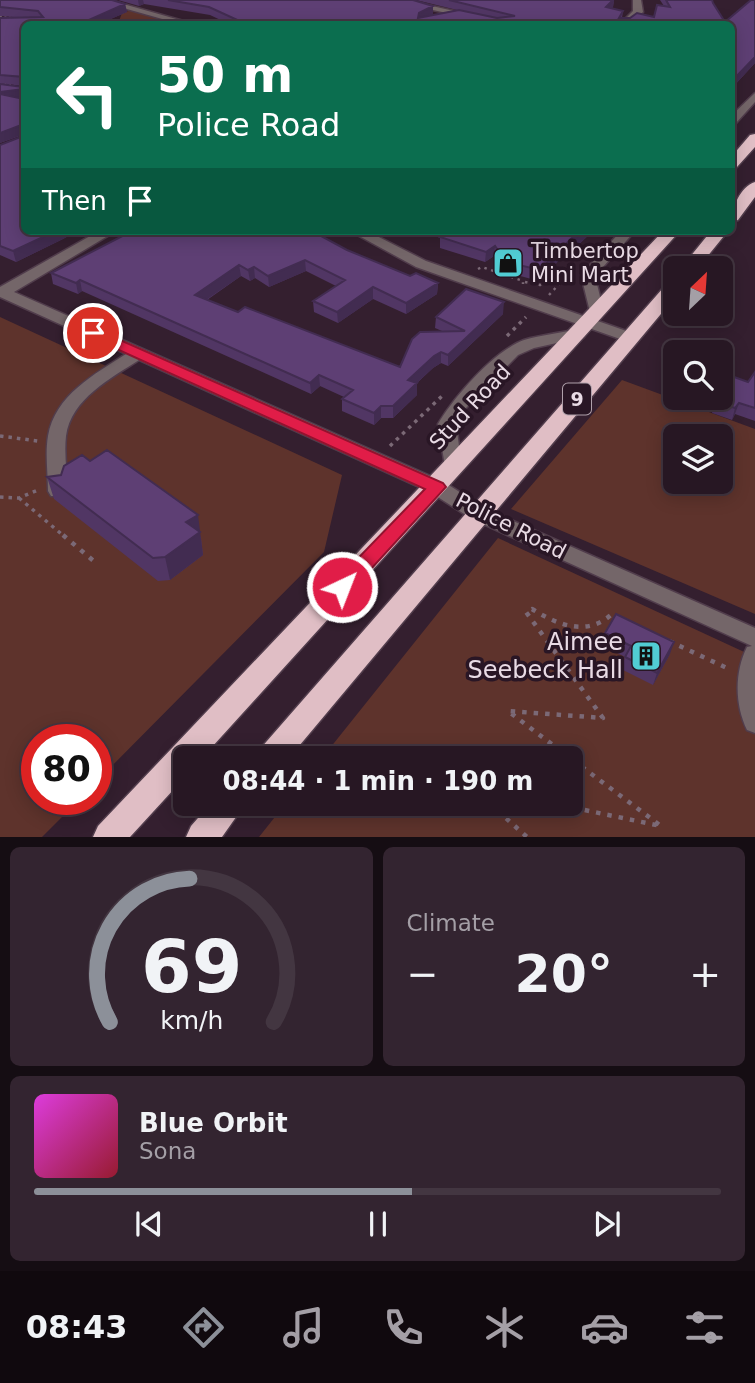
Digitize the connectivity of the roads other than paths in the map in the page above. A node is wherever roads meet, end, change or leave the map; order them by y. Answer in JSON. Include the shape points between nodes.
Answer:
{"nodes":[{"id":1,"x":99,"y":0,"type":"edge"},
{"id":2,"x":392,"y":0,"type":"edge"},
{"id":3,"x":637,"y":0,"type":"edge"},
{"id":4,"x":448,"y":12,"type":"junction"},
{"id":5,"x":433,"y":20,"type":"edge"},
{"id":6,"x":178,"y":21,"type":"edge"},
{"id":7,"x":492,"y":21,"type":"edge"},
{"id":8,"x":628,"y":21,"type":"edge"},
{"id":9,"x":755,"y":96,"type":"edge"},
{"id":10,"x":735,"y":118,"type":"edge"},
{"id":11,"x":755,"y":138,"type":"edge"},
{"id":12,"x":735,"y":161,"type":"edge"},
{"id":13,"x":755,"y":187,"type":"edge"},
{"id":14,"x":735,"y":213,"type":"edge"},
{"id":15,"x":102,"y":235,"type":"edge"},
{"id":16,"x":365,"y":235,"type":"edge"},
{"id":17,"x":624,"y":235,"type":"edge"},
{"id":18,"x":668,"y":235,"type":"edge"},
{"id":19,"x":717,"y":235,"type":"edge"},
{"id":20,"x":699,"y":256,"type":"edge"},
{"id":21,"x":2,"y":291,"type":"edge"},
{"id":22,"x":663,"y":299,"type":"edge"},
{"id":23,"x":587,"y":323,"type":"junction"},
{"id":24,"x":629,"y":337,"type":"junction"},
{"id":25,"x":138,"y":353,"type":"junction"},
{"id":26,"x":445,"y":478,"type":"junction"},
{"id":27,"x":58,"y":486,"type":"edge"},
{"id":28,"x":479,"y":514,"type":"junction"},
{"id":29,"x":755,"y":638,"type":"edge"},
{"id":30,"x":755,"y":654,"type":"edge"},
{"id":31,"x":755,"y":723,"type":"edge"},
{"id":32,"x":280,"y":746,"type":"edge"},
{"id":33,"x":220,"y":816,"type":"edge"},
{"id":34,"x":109,"y":837,"type":"edge"},
{"id":35,"x":202,"y":837,"type":"edge"}],
"edges":[{"from":1,"to":6,"type":"street"},
{"from":2,"to":4,"type":"street"},
{"from":3,"to":8,"type":"street","via":[[638,12]]},
{"from":4,"to":5,"type":"street"},
{"from":4,"to":7,"type":"street"},
{"from":9,"to":10,"type":"street"},
{"from":11,"to":12,"type":"highway"},
{"from":13,"to":14,"type":"highway"},
{"from":15,"to":21,"type":"street"},
{"from":16,"to":23,"type":"street","via":[[421,264]]},
{"from":17,"to":23,"type":"street","via":[[588,275]]},
{"from":18,"to":23,"type":"highway","name":"Stud Road","number":"9"},
{"from":19,"to":20,"type":"highway"},
{"from":21,"to":25,"type":"street","name":"Police Road"},
{"from":22,"to":24,"type":"highway","number":"9"},
{"from":23,"to":24,"type":"street"},
{"from":23,"to":26,"type":"highway","name":"Stud Road","number":"9"},
{"from":23,"to":26,"type":"street","via":[[512,352],[457,407],[447,424]]},
{"from":24,"to":28,"type":"highway","number":"9"},
{"from":25,"to":26,"type":"street","name":"Police Road"},
{"from":25,"to":27,"type":"street","via":[[81,394],[62,420],[57,444]]},
{"from":26,"to":28,"type":"street","name":"Police Road"},
{"from":26,"to":34,"type":"highway","name":"Stud Road","number":"9"},
{"from":28,"to":29,"type":"street","name":"Police Road"},
{"from":28,"to":32,"type":"highway","number":"9"},
{"from":30,"to":31,"type":"street","via":[[750,679],[750,710]]},
{"from":33,"to":35,"type":"highway"}]}
